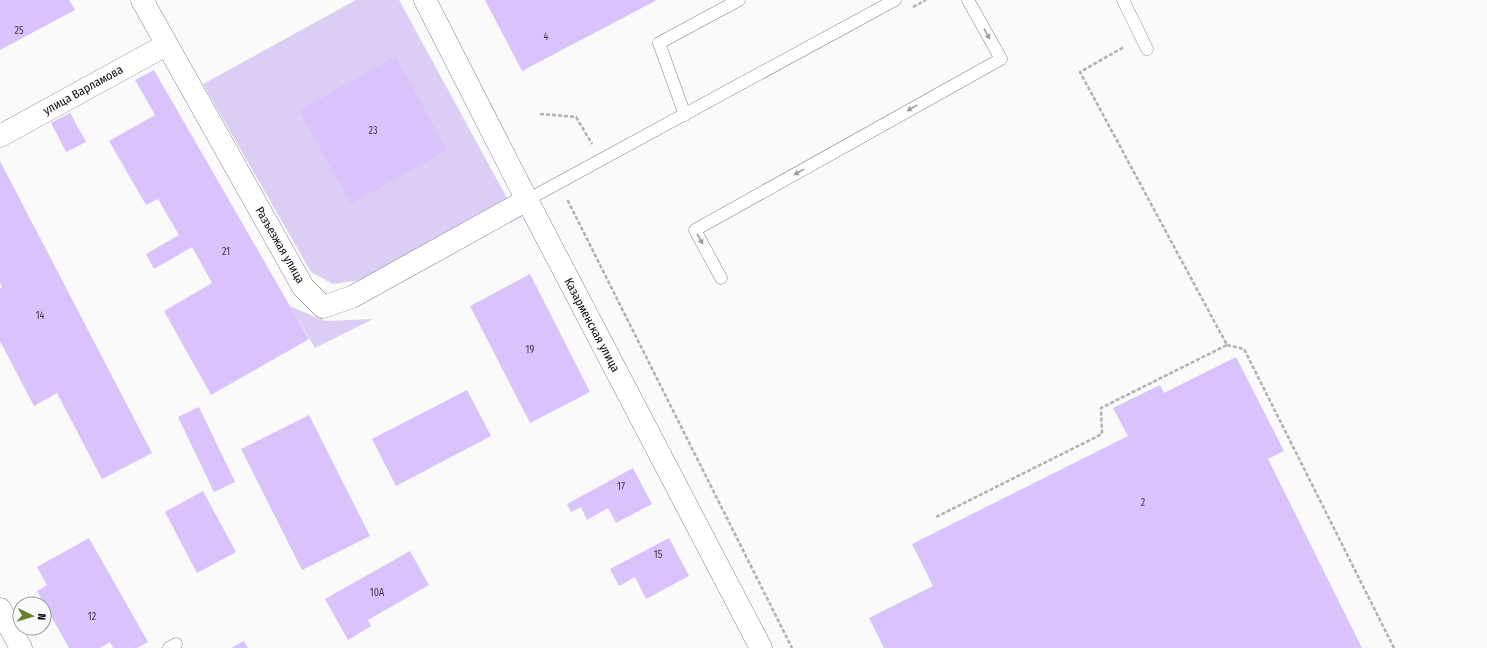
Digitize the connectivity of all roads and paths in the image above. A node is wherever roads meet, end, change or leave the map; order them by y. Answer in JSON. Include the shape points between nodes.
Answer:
{"nodes":[{"id":1,"x":142,"y":0,"type":"edge"},
{"id":2,"x":425,"y":0,"type":"edge"},
{"id":3,"x":739,"y":0,"type":"edge"},
{"id":4,"x":968,"y":0,"type":"edge"},
{"id":5,"x":1123,"y":0,"type":"edge"},
{"id":6,"x":889,"y":2,"type":"edge"},
{"id":7,"x":166,"y":45,"type":"junction"},
{"id":8,"x":1127,"y":46,"type":"dead end"},
{"id":9,"x":1147,"y":49,"type":"dead end"},
{"id":10,"x":540,"y":114,"type":"dead end"},
{"id":11,"x":685,"y":115,"type":"junction"},
{"id":12,"x":0,"y":136,"type":"edge"},
{"id":13,"x":601,"y":160,"type":"junction"},
{"id":14,"x":527,"y":200,"type":"junction"},
{"id":15,"x":722,"y":278,"type":"dead end"},
{"id":16,"x":1227,"y":345,"type":"junction"},
{"id":17,"x":936,"y":517,"type":"dead end"},
{"id":18,"x":0,"y":609,"type":"edge"},
{"id":19,"x":21,"y":648,"type":"edge"},
{"id":20,"x":761,"y":648,"type":"edge"},
{"id":21,"x":1394,"y":648,"type":"edge"}],
"edges":[{"from":1,"to":7,"type":"street","name":"Разъезжая улица"},
{"from":2,"to":14,"type":"street","name":"Казарменская улица"},
{"from":3,"to":11,"type":"lane","via":[[659,43]]},
{"from":4,"to":15,"type":"lane","one_way":true,"via":[[1001,59],[695,230]]},
{"from":5,"to":9,"type":"lane"},
{"from":6,"to":11,"type":"lane"},
{"from":7,"to":12,"type":"street","name":"улица Варламова"},
{"from":7,"to":14,"type":"street","name":"Разъезжая улица","via":[[304,287],[323,307],[352,297]]},
{"from":8,"to":16,"type":"path","via":[[1080,72]]},
{"from":10,"to":13,"type":"path","via":[[576,118]]},
{"from":11,"to":13,"type":"lane"},
{"from":13,"to":14,"type":"lane"},
{"from":14,"to":20,"type":"street","name":"Казарменская улица"},
{"from":16,"to":17,"type":"path","via":[[1101,408],[1102,434]]},
{"from":16,"to":21,"type":"path","via":[[1244,349]]},
{"from":18,"to":19,"type":"street"}]}
